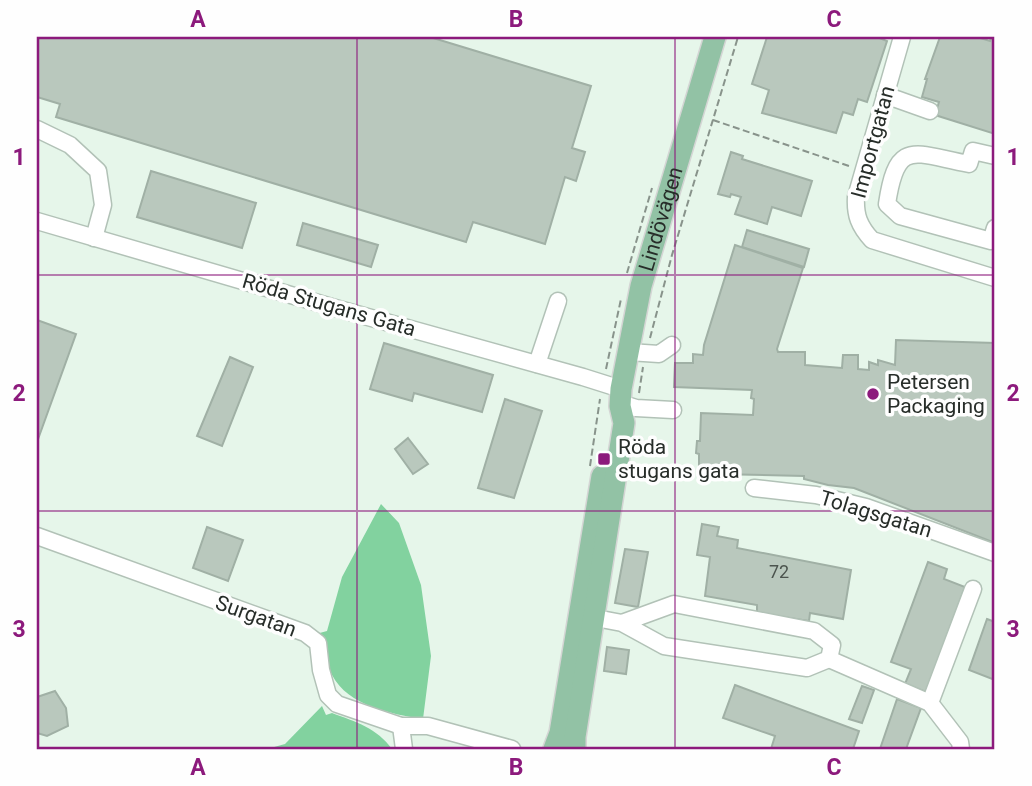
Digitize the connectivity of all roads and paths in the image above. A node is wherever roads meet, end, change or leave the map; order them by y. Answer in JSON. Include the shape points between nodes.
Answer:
{"nodes":[{"id":1,"x":715,"y":37,"type":"edge"},
{"id":2,"x":738,"y":37,"type":"edge"},
{"id":3,"x":902,"y":37,"type":"edge"},
{"id":4,"x":884,"y":95,"type":"junction"},
{"id":5,"x":930,"y":111,"type":"dead end"},
{"id":6,"x":37,"y":129,"type":"edge"},
{"id":7,"x":995,"y":156,"type":"edge"},
{"id":8,"x":37,"y":221,"type":"edge"},
{"id":9,"x":995,"y":228,"type":"edge"},
{"id":10,"x":94,"y":238,"type":"junction"},
{"id":11,"x":995,"y":278,"type":"edge"},
{"id":12,"x":558,"y":301,"type":"dead end"},
{"id":13,"x":672,"y":345,"type":"dead end"},
{"id":14,"x":637,"y":352,"type":"junction"},
{"id":15,"x":537,"y":364,"type":"junction"},
{"id":16,"x":624,"y":402,"type":"junction"},
{"id":17,"x":673,"y":410,"type":"dead end"},
{"id":18,"x":754,"y":488,"type":"dead end"},
{"id":19,"x":37,"y":536,"type":"edge"},
{"id":20,"x":995,"y":553,"type":"edge"},
{"id":21,"x":973,"y":589,"type":"dead end"},
{"id":22,"x":587,"y":616,"type":"junction"},
{"id":23,"x":622,"y":623,"type":"junction"},
{"id":24,"x":829,"y":659,"type":"junction"},
{"id":25,"x":930,"y":703,"type":"junction"},
{"id":26,"x":401,"y":726,"type":"junction"},
{"id":27,"x":468,"y":743,"type":"edge"},
{"id":28,"x":503,"y":748,"type":"edge"},
{"id":29,"x":404,"y":749,"type":"edge"},
{"id":30,"x":554,"y":749,"type":"edge"},
{"id":31,"x":575,"y":749,"type":"edge"},
{"id":32,"x":961,"y":749,"type":"edge"}],
"edges":[{"from":1,"to":14,"type":"main road","name":"Lindövägen","via":[[641,286]]},
{"from":2,"to":14,"type":"path","via":[[672,255]]},
{"from":3,"to":4,"type":"street","name":"Importgatan"},
{"from":4,"to":5,"type":"street"},
{"from":4,"to":11,"type":"street","name":"Importgatan","via":[[856,197],[861,229],[872,240]]},
{"from":6,"to":10,"type":"street","via":[[70,145],[98,171],[103,205]]},
{"from":7,"to":9,"type":"street","via":[[973,150],[969,164],[912,153],[900,160],[891,178],[887,204],[900,216],[991,241]]},
{"from":8,"to":10,"type":"street","name":"Röda Stugans Gata"},
{"from":10,"to":15,"type":"street","name":"Röda Stugans Gata"},
{"from":12,"to":15,"type":"street"},
{"from":13,"to":14,"type":"street","via":[[659,354]]},
{"from":14,"to":16,"type":"main road","name":"Lindövägen"},
{"from":14,"to":16,"type":"path"},
{"from":15,"to":16,"type":"street","name":"Röda Stugans Gata"},
{"from":16,"to":17,"type":"street","name":"Röda Stugans Gata"},
{"from":16,"to":22,"type":"main road","name":"Lindövägen","via":[[604,459]]},
{"from":18,"to":20,"type":"street","name":"Tolagsgatan","via":[[866,507]]},
{"from":19,"to":26,"type":"street","name":"Surgatan","via":[[305,634],[318,643],[328,695],[337,704]]},
{"from":21,"to":25,"type":"street"},
{"from":22,"to":23,"type":"street"},
{"from":22,"to":30,"type":"main road","name":"Lindövägen"},
{"from":22,"to":31,"type":"main road","name":"Lindövägen"},
{"from":23,"to":24,"type":"street","via":[[664,646],[807,668]]},
{"from":23,"to":24,"type":"street","via":[[674,604],[814,631],[832,645]]},
{"from":24,"to":25,"type":"street"},
{"from":25,"to":32,"type":"street"},
{"from":26,"to":27,"type":"street","name":"Surgatan","via":[[424,725]]},
{"from":26,"to":29,"type":"street"},
{"from":27,"to":28,"type":"street","name":"Surgatan"}]}
